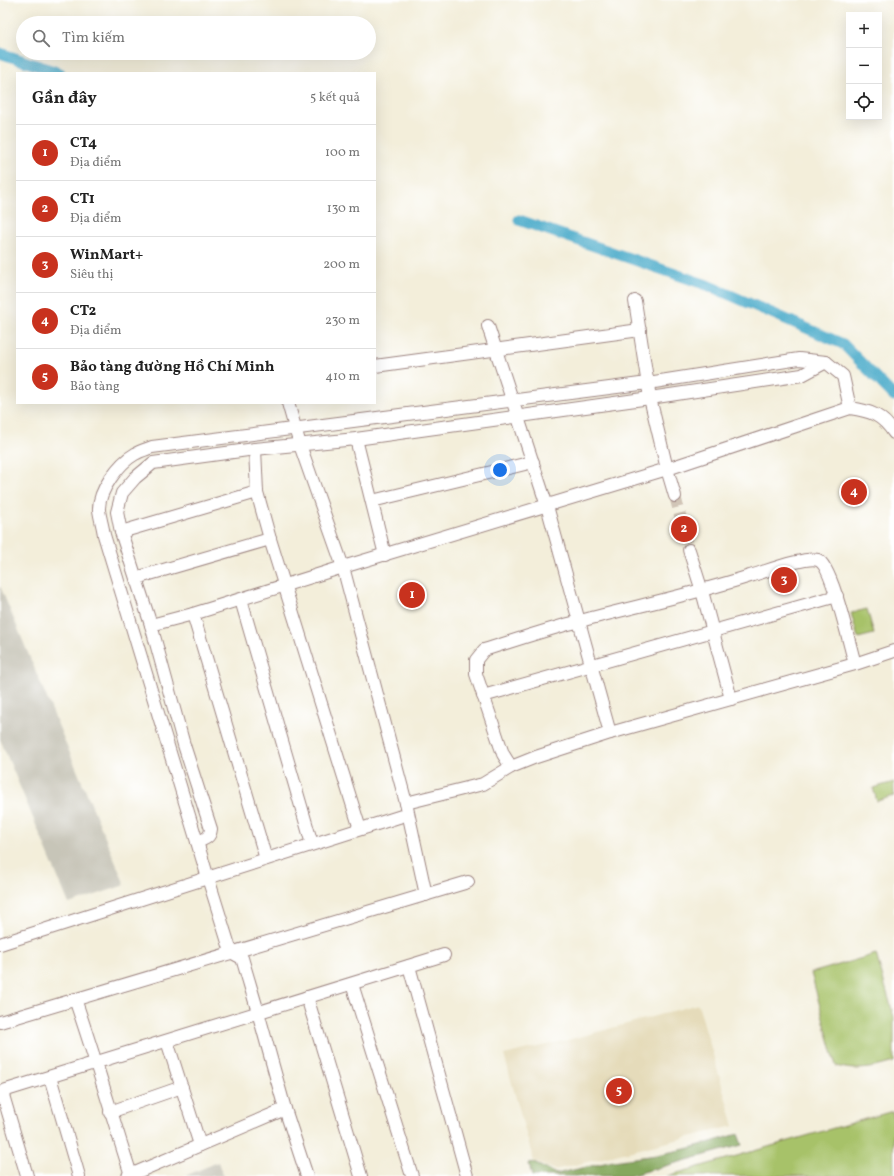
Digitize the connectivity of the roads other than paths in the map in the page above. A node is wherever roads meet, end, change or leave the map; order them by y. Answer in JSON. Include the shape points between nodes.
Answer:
{"nodes":[{"id":1,"x":635,"y":301,"type":"dead end"},
{"id":2,"x":488,"y":326,"type":"dead end"},
{"id":3,"x":640,"y":330,"type":"junction"},
{"id":4,"x":496,"y":349,"type":"junction"},
{"id":5,"x":826,"y":362,"type":"junction"},
{"id":6,"x":376,"y":366,"type":"edge"},
{"id":7,"x":648,"y":383,"type":"junction"},
{"id":8,"x":650,"y":398,"type":"junction"},
{"id":9,"x":513,"y":401,"type":"junction"},
{"id":10,"x":288,"y":404,"type":"edge"},
{"id":11,"x":850,"y":408,"type":"junction"},
{"id":12,"x":518,"y":416,"type":"junction"},
{"id":13,"x":295,"y":428,"type":"junction"},
{"id":14,"x":894,"y":434,"type":"edge"},
{"id":15,"x":356,"y":439,"type":"junction"},
{"id":16,"x":300,"y":444,"type":"junction"},
{"id":17,"x":255,"y":449,"type":"junction"},
{"id":18,"x":533,"y":462,"type":"junction"},
{"id":19,"x":667,"y":469,"type":"junction"},
{"id":20,"x":257,"y":492,"type":"junction"},
{"id":21,"x":675,"y":496,"type":"tunnel mouth"},
{"id":22,"x":372,"y":501,"type":"junction"},
{"id":23,"x":547,"y":506,"type":"junction"},
{"id":24,"x":121,"y":532,"type":"junction"},
{"id":25,"x":270,"y":539,"type":"junction"},
{"id":26,"x":689,"y":550,"type":"tunnel mouth"},
{"id":27,"x":385,"y":555,"type":"junction"},
{"id":28,"x":343,"y":567,"type":"junction"},
{"id":29,"x":136,"y":578,"type":"junction"},
{"id":30,"x":285,"y":586,"type":"junction"},
{"id":31,"x":702,"y":591,"type":"junction"},
{"id":32,"x":837,"y":596,"type":"junction"},
{"id":33,"x":240,"y":600,"type":"junction"},
{"id":34,"x":193,"y":614,"type":"junction"},
{"id":35,"x":578,"y":621,"type":"junction"},
{"id":36,"x":151,"y":625,"type":"junction"},
{"id":37,"x":713,"y":631,"type":"junction"},
{"id":38,"x":894,"y":652,"type":"edge"},
{"id":39,"x":855,"y":664,"type":"junction"},
{"id":40,"x":591,"y":665,"type":"junction"},
{"id":41,"x":484,"y":696,"type":"junction"},
{"id":42,"x":731,"y":699,"type":"junction"},
{"id":43,"x":610,"y":733,"type":"junction"},
{"id":44,"x":511,"y":767,"type":"junction"},
{"id":45,"x":407,"y":808,"type":"junction"},
{"id":46,"x":360,"y":829,"type":"junction"},
{"id":47,"x":197,"y":842,"type":"junction"},
{"id":48,"x":312,"y":844,"type":"junction"},
{"id":49,"x":266,"y":859,"type":"junction"},
{"id":50,"x":208,"y":878,"type":"junction"},
{"id":51,"x":468,"y":882,"type":"dead end"},
{"id":52,"x":426,"y":895,"type":"junction"},
{"id":53,"x":0,"y":944,"type":"edge"},
{"id":54,"x":231,"y":952,"type":"junction"},
{"id":55,"x":444,"y":955,"type":"dead end"},
{"id":56,"x":409,"y":966,"type":"junction"},
{"id":57,"x":352,"y":984,"type":"junction"},
{"id":58,"x":307,"y":998,"type":"junction"},
{"id":59,"x":75,"y":999,"type":"junction"},
{"id":60,"x":258,"y":1012,"type":"junction"},
{"id":61,"x":0,"y":1022,"type":"edge"},
{"id":62,"x":167,"y":1041,"type":"junction"},
{"id":63,"x":96,"y":1063,"type":"junction"},
{"id":64,"x":50,"y":1077,"type":"junction"},
{"id":65,"x":182,"y":1087,"type":"junction"},
{"id":66,"x":1,"y":1092,"type":"edge"},
{"id":67,"x":285,"y":1109,"type":"junction"},
{"id":68,"x":110,"y":1112,"type":"junction"},
{"id":69,"x":200,"y":1145,"type":"junction"},
{"id":70,"x":27,"y":1176,"type":"edge"},
{"id":71,"x":79,"y":1176,"type":"edge"},
{"id":72,"x":130,"y":1176,"type":"edge"},
{"id":73,"x":307,"y":1176,"type":"edge"},
{"id":74,"x":361,"y":1176,"type":"edge"},
{"id":75,"x":412,"y":1176,"type":"edge"},
{"id":76,"x":467,"y":1176,"type":"edge"}],
"edges":[{"from":1,"to":3,"type":"street"},
{"from":2,"to":4,"type":"street"},
{"from":3,"to":4,"type":"street"},
{"from":3,"to":7,"type":"street"},
{"from":4,"to":6,"type":"street"},
{"from":4,"to":9,"type":"street"},
{"from":5,"to":7,"type":"street","via":[[799,359]]},
{"from":5,"to":8,"type":"street","via":[[802,375]]},
{"from":5,"to":11,"type":"street","via":[[843,376]]},
{"from":7,"to":8,"type":"street"},
{"from":7,"to":9,"type":"street"},
{"from":8,"to":12,"type":"street"},
{"from":8,"to":19,"type":"street"},
{"from":9,"to":12,"type":"street"},
{"from":9,"to":13,"type":"street"},
{"from":10,"to":13,"type":"street"},
{"from":11,"to":14,"type":"street","via":[[874,413]]},
{"from":11,"to":19,"type":"street"},
{"from":12,"to":15,"type":"street"},
{"from":12,"to":18,"type":"street"},
{"from":13,"to":16,"type":"street"},
{"from":13,"to":47,"type":"street","via":[[152,447],[134,455],[119,467],[102,492],[99,509],[104,535]]},
{"from":15,"to":16,"type":"street"},
{"from":15,"to":22,"type":"street"},
{"from":16,"to":17,"type":"street"},
{"from":16,"to":28,"type":"street"},
{"from":17,"to":20,"type":"street"},
{"from":17,"to":24,"type":"street","via":[[153,463],[122,493],[118,512]]},
{"from":18,"to":22,"type":"street"},
{"from":18,"to":23,"type":"street"},
{"from":19,"to":21,"type":"street"},
{"from":19,"to":23,"type":"street"},
{"from":20,"to":24,"type":"street"},
{"from":20,"to":25,"type":"street"},
{"from":22,"to":27,"type":"street"},
{"from":23,"to":27,"type":"street"},
{"from":23,"to":35,"type":"street"},
{"from":24,"to":29,"type":"street"},
{"from":25,"to":29,"type":"street"},
{"from":25,"to":30,"type":"street"},
{"from":26,"to":31,"type":"street"},
{"from":27,"to":28,"type":"street"},
{"from":28,"to":30,"type":"street"},
{"from":28,"to":45,"type":"street"},
{"from":29,"to":36,"type":"street"},
{"from":30,"to":33,"type":"street"},
{"from":30,"to":46,"type":"street"},
{"from":31,"to":32,"type":"street","via":[[787,565],[818,560],[824,564]]},
{"from":31,"to":35,"type":"street"},
{"from":31,"to":37,"type":"street"},
{"from":32,"to":37,"type":"street"},
{"from":32,"to":39,"type":"street"},
{"from":33,"to":34,"type":"street"},
{"from":33,"to":48,"type":"street"},
{"from":34,"to":36,"type":"street"},
{"from":34,"to":49,"type":"street"},
{"from":35,"to":40,"type":"street"},
{"from":35,"to":41,"type":"street","via":[[484,650],[476,660],[476,674]]},
{"from":36,"to":47,"type":"street","via":[[184,746],[211,829],[207,838]]},
{"from":37,"to":40,"type":"street"},
{"from":37,"to":42,"type":"street"},
{"from":38,"to":39,"type":"street"},
{"from":39,"to":42,"type":"street"},
{"from":40,"to":41,"type":"street"},
{"from":40,"to":43,"type":"street"},
{"from":41,"to":44,"type":"street","via":[[503,754]]},
{"from":42,"to":43,"type":"street"},
{"from":43,"to":44,"type":"street"},
{"from":44,"to":45,"type":"street","via":[[483,784]]},
{"from":45,"to":46,"type":"street"},
{"from":45,"to":52,"type":"street"},
{"from":46,"to":48,"type":"street"},
{"from":47,"to":50,"type":"street"},
{"from":48,"to":49,"type":"street"},
{"from":49,"to":50,"type":"street"},
{"from":50,"to":53,"type":"street"},
{"from":50,"to":54,"type":"street"},
{"from":51,"to":52,"type":"street"},
{"from":52,"to":54,"type":"street"},
{"from":54,"to":59,"type":"street"},
{"from":54,"to":60,"type":"street","via":[[242,958]]},
{"from":55,"to":56,"type":"street"},
{"from":56,"to":57,"type":"street"},
{"from":56,"to":76,"type":"street"},
{"from":57,"to":58,"type":"street"},
{"from":57,"to":75,"type":"street"},
{"from":58,"to":60,"type":"street"},
{"from":58,"to":74,"type":"street"},
{"from":59,"to":61,"type":"street"},
{"from":59,"to":63,"type":"street"},
{"from":60,"to":62,"type":"street"},
{"from":60,"to":67,"type":"street"},
{"from":62,"to":63,"type":"street"},
{"from":62,"to":65,"type":"street"},
{"from":63,"to":64,"type":"street"},
{"from":63,"to":68,"type":"street"},
{"from":64,"to":66,"type":"street"},
{"from":64,"to":71,"type":"street"},
{"from":65,"to":68,"type":"street"},
{"from":65,"to":69,"type":"street"},
{"from":66,"to":70,"type":"street"},
{"from":67,"to":69,"type":"street"},
{"from":67,"to":73,"type":"street"},
{"from":68,"to":72,"type":"street"},
{"from":69,"to":72,"type":"street"}]}
